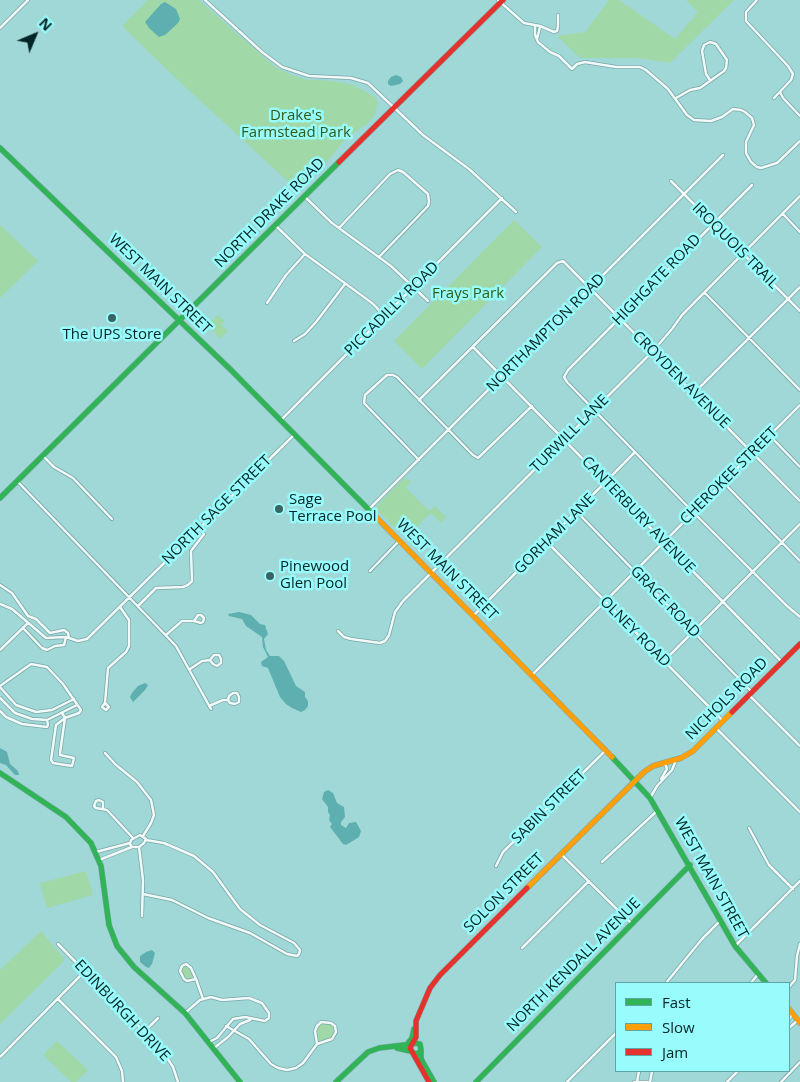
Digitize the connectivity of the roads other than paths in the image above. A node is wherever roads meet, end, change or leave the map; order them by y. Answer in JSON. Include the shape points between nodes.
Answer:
{"nodes":[{"id":1,"x":28,"y":0,"type":"edge"},
{"id":2,"x":205,"y":0,"type":"edge"},
{"id":3,"x":757,"y":0,"type":"edge"},
{"id":4,"x":500,"y":1,"type":"edge"},
{"id":5,"x":558,"y":15,"type":"dead end"},
{"id":6,"x":535,"y":26,"type":"junction"},
{"id":7,"x":540,"y":26,"type":"junction"},
{"id":8,"x":0,"y":28,"type":"edge"},
{"id":9,"x":537,"y":39,"type":"junction"},
{"id":10,"x":710,"y":80,"type":"junction"},
{"id":11,"x":780,"y":92,"type":"junction"},
{"id":12,"x":676,"y":98,"type":"junction"},
{"id":13,"x":774,"y":98,"type":"dead end"},
{"id":14,"x":393,"y":107,"type":"junction"},
{"id":15,"x":800,"y":116,"type":"edge"},
{"id":16,"x":800,"y":141,"type":"edge"},
{"id":17,"x":0,"y":148,"type":"edge"},
{"id":18,"x":723,"y":155,"type":"dead end"},
{"id":19,"x":671,"y":180,"type":"dead end"},
{"id":20,"x":752,"y":185,"type":"dead end"},
{"id":21,"x":684,"y":194,"type":"junction"},
{"id":22,"x":304,"y":196,"type":"junction"},
{"id":23,"x":800,"y":196,"type":"edge"},
{"id":24,"x":502,"y":198,"type":"junction"},
{"id":25,"x":516,"y":212,"type":"dead end"},
{"id":26,"x":783,"y":214,"type":"junction"},
{"id":27,"x":713,"y":223,"type":"junction"},
{"id":28,"x":276,"y":225,"type":"junction"},
{"id":29,"x":339,"y":228,"type":"junction"},
{"id":30,"x":800,"y":232,"type":"edge"},
{"id":31,"x":305,"y":254,"type":"junction"},
{"id":32,"x":743,"y":254,"type":"junction"},
{"id":33,"x":379,"y":257,"type":"junction"},
{"id":34,"x":345,"y":284,"type":"junction"},
{"id":35,"x":414,"y":287,"type":"junction"},
{"id":36,"x":800,"y":287,"type":"edge"},
{"id":37,"x":591,"y":288,"type":"junction"},
{"id":38,"x":704,"y":293,"type":"junction"},
{"id":39,"x":788,"y":299,"type":"junction"},
{"id":40,"x":428,"y":301,"type":"dead end"},
{"id":41,"x":267,"y":303,"type":"dead end"},
{"id":42,"x":800,"y":311,"type":"edge"},
{"id":43,"x":383,"y":318,"type":"junction"},
{"id":44,"x":620,"y":318,"type":"junction"},
{"id":45,"x":180,"y":319,"type":"junction"},
{"id":46,"x":749,"y":338,"type":"junction"},
{"id":47,"x":294,"y":341,"type":"dead end"},
{"id":48,"x":473,"y":347,"type":"junction"},
{"id":49,"x":653,"y":351,"type":"junction"},
{"id":50,"x":503,"y":377,"type":"junction"},
{"id":51,"x":800,"y":390,"type":"edge"},
{"id":52,"x":694,"y":392,"type":"junction"},
{"id":53,"x":419,"y":400,"type":"junction"},
{"id":54,"x":800,"y":405,"type":"edge"},
{"id":55,"x":532,"y":406,"type":"junction"},
{"id":56,"x":594,"y":410,"type":"junction"},
{"id":57,"x":281,"y":420,"type":"junction"},
{"id":58,"x":449,"y":430,"type":"junction"},
{"id":59,"x":295,"y":434,"type":"junction"},
{"id":60,"x":769,"y":436,"type":"junction"},
{"id":61,"x":564,"y":440,"type":"junction"},
{"id":62,"x":636,"y":452,"type":"junction"},
{"id":63,"x":753,"y":452,"type":"junction"},
{"id":64,"x":43,"y":456,"type":"junction"},
{"id":65,"x":419,"y":460,"type":"junction"},
{"id":66,"x":800,"y":467,"type":"edge"},
{"id":67,"x":17,"y":481,"type":"junction"},
{"id":68,"x":606,"y":482,"type":"junction"},
{"id":69,"x":724,"y":483,"type":"junction"},
{"id":70,"x":0,"y":498,"type":"edge"},
{"id":71,"x":800,"y":501,"type":"edge"},
{"id":72,"x":369,"y":509,"type":"junction"},
{"id":73,"x":577,"y":512,"type":"junction"},
{"id":74,"x":694,"y":512,"type":"junction"},
{"id":75,"x":112,"y":519,"type":"dead end"},
{"id":76,"x":800,"y":524,"type":"edge"},
{"id":77,"x":200,"y":528,"type":"junction"},
{"id":78,"x":400,"y":540,"type":"junction"},
{"id":79,"x":547,"y":542,"type":"junction"},
{"id":80,"x":664,"y":542,"type":"junction"},
{"id":81,"x":782,"y":542,"type":"junction"},
{"id":82,"x":800,"y":561,"type":"edge"},
{"id":83,"x":370,"y":571,"type":"dead end"},
{"id":84,"x":431,"y":572,"type":"junction"},
{"id":85,"x":635,"y":572,"type":"junction"},
{"id":86,"x":753,"y":572,"type":"junction"},
{"id":87,"x":0,"y":585,"type":"edge"},
{"id":88,"x":129,"y":598,"type":"junction"},
{"id":89,"x":604,"y":601,"type":"junction"},
{"id":90,"x":723,"y":601,"type":"junction"},
{"id":91,"x":0,"y":604,"type":"edge"},
{"id":92,"x":138,"y":606,"type":"junction"},
{"id":93,"x":120,"y":607,"type":"junction"},
{"id":94,"x":474,"y":615,"type":"junction"},
{"id":95,"x":28,"y":616,"type":"junction"},
{"id":96,"x":800,"y":617,"type":"edge"},
{"id":97,"x":24,"y":620,"type":"junction"},
{"id":98,"x":194,"y":621,"type":"dead end"},
{"id":99,"x":28,"y":623,"type":"junction"},
{"id":100,"x":23,"y":628,"type":"junction"},
{"id":101,"x":338,"y":631,"type":"dead end"},
{"id":102,"x":694,"y":631,"type":"junction"},
{"id":103,"x":166,"y":635,"type":"junction"},
{"id":104,"x":67,"y":638,"type":"junction"},
{"id":105,"x":800,"y":644,"type":"edge"},
{"id":106,"x":0,"y":650,"type":"edge"},
{"id":107,"x":210,"y":660,"type":"junction"},
{"id":108,"x":664,"y":661,"type":"junction"},
{"id":109,"x":782,"y":662,"type":"junction"},
{"id":110,"x":190,"y":669,"type":"junction"},
{"id":111,"x":532,"y":675,"type":"junction"},
{"id":112,"x":0,"y":687,"type":"edge"},
{"id":113,"x":750,"y":694,"type":"junction"},
{"id":114,"x":0,"y":698,"type":"edge"},
{"id":115,"x":74,"y":698,"type":"junction"},
{"id":116,"x":228,"y":700,"type":"junction"},
{"id":117,"x":105,"y":704,"type":"dead end"},
{"id":118,"x":78,"y":705,"type":"junction"},
{"id":119,"x":0,"y":711,"type":"edge"},
{"id":120,"x":62,"y":713,"type":"junction"},
{"id":121,"x":65,"y":718,"type":"junction"},
{"id":122,"x":46,"y":720,"type":"junction"},
{"id":123,"x":723,"y":721,"type":"junction"},
{"id":124,"x":716,"y":728,"type":"junction"},
{"id":125,"x":800,"y":746,"type":"edge"},
{"id":126,"x":606,"y":750,"type":"junction"},
{"id":127,"x":105,"y":753,"type":"dead end"},
{"id":128,"x":676,"y":760,"type":"junction"},
{"id":129,"x":665,"y":763,"type":"junction"},
{"id":130,"x":0,"y":773,"type":"edge"},
{"id":131,"x":637,"y":779,"type":"junction"},
{"id":132,"x":661,"y":781,"type":"junction"},
{"id":133,"x":650,"y":798,"type":"junction"},
{"id":134,"x":103,"y":808,"type":"dead end"},
{"id":135,"x":658,"y":810,"type":"junction"},
{"id":136,"x":800,"y":812,"type":"edge"},
{"id":137,"x":748,"y":828,"type":"dead end"},
{"id":138,"x":143,"y":836,"type":"junction"},
{"id":139,"x":133,"y":838,"type":"junction"},
{"id":140,"x":146,"y":840,"type":"junction"},
{"id":141,"x":131,"y":845,"type":"junction"},
{"id":142,"x":139,"y":847,"type":"junction"},
{"id":143,"x":96,"y":852,"type":"junction"},
{"id":144,"x":561,"y":854,"type":"junction"},
{"id":145,"x":99,"y":860,"type":"junction"},
{"id":146,"x":602,"y":862,"type":"dead end"},
{"id":147,"x":690,"y":865,"type":"junction"},
{"id":148,"x":496,"y":866,"type":"dead end"},
{"id":149,"x":589,"y":881,"type":"junction"},
{"id":150,"x":800,"y":881,"type":"edge"},
{"id":151,"x":792,"y":889,"type":"junction"},
{"id":152,"x":143,"y":894,"type":"junction"},
{"id":153,"x":142,"y":916,"type":"dead end"},
{"id":154,"x":720,"y":921,"type":"junction"},
{"id":155,"x":632,"y":924,"type":"junction"},
{"id":156,"x":58,"y":944,"type":"dead end"},
{"id":157,"x":800,"y":944,"type":"edge"},
{"id":158,"x":735,"y":946,"type":"junction"},
{"id":159,"x":522,"y":948,"type":"dead end"},
{"id":160,"x":85,"y":971,"type":"junction"},
{"id":161,"x":758,"y":974,"type":"junction"},
{"id":162,"x":196,"y":978,"type":"junction"},
{"id":163,"x":800,"y":978,"type":"edge"},
{"id":164,"x":795,"y":980,"type":"junction"},
{"id":165,"x":667,"y":982,"type":"edge"},
{"id":166,"x":752,"y":982,"type":"edge"},
{"id":167,"x":763,"y":982,"type":"edge"},
{"id":168,"x":790,"y":986,"type":"edge"},
{"id":169,"x":58,"y":999,"type":"junction"},
{"id":170,"x":202,"y":999,"type":"junction"},
{"id":171,"x":185,"y":1013,"type":"junction"},
{"id":172,"x":791,"y":1016,"type":"edge"},
{"id":173,"x":158,"y":1018,"type":"dead end"},
{"id":174,"x":252,"y":1019,"type":"junction"},
{"id":175,"x":416,"y":1021,"type":"junction"},
{"id":176,"x":799,"y":1022,"type":"edge"},
{"id":177,"x":226,"y":1026,"type":"junction"},
{"id":178,"x":145,"y":1031,"type":"junction"},
{"id":179,"x":234,"y":1031,"type":"junction"},
{"id":180,"x":615,"y":1035,"type":"edge"},
{"id":181,"x":209,"y":1042,"type":"junction"},
{"id":182,"x":412,"y":1043,"type":"junction"},
{"id":183,"x":317,"y":1044,"type":"junction"},
{"id":184,"x":405,"y":1045,"type":"junction"},
{"id":185,"x":391,"y":1047,"type":"junction"},
{"id":186,"x":214,"y":1048,"type":"junction"},
{"id":187,"x":421,"y":1050,"type":"junction"},
{"id":188,"x":411,"y":1052,"type":"junction"},
{"id":189,"x":0,"y":1057,"type":"edge"},
{"id":190,"x":800,"y":1062,"type":"edge"},
{"id":191,"x":737,"y":1072,"type":"edge"},
{"id":192,"x":123,"y":1082,"type":"edge"},
{"id":193,"x":178,"y":1082,"type":"edge"},
{"id":194,"x":241,"y":1082,"type":"edge"},
{"id":195,"x":338,"y":1082,"type":"edge"},
{"id":196,"x":428,"y":1082,"type":"edge"},
{"id":197,"x":434,"y":1082,"type":"edge"},
{"id":198,"x":476,"y":1082,"type":"edge"},
{"id":199,"x":567,"y":1082,"type":"edge"},
{"id":200,"x":635,"y":1082,"type":"edge"},
{"id":201,"x":649,"y":1082,"type":"edge"},
{"id":202,"x":727,"y":1082,"type":"edge"},
{"id":203,"x":780,"y":1082,"type":"edge"}],
"edges":[{"from":1,"to":8,"type":"street"},
{"from":2,"to":14,"type":"street","via":[[282,66],[309,76],[358,79],[371,86]]},
{"from":3,"to":11,"type":"street","via":[[747,10],[747,24],[793,74]]},
{"from":4,"to":6,"type":"street","via":[[524,23]]},
{"from":4,"to":14,"type":"street","name":"NORTH DRAKE ROAD"},
{"from":5,"to":7,"type":"street","via":[[557,31]]},
{"from":6,"to":7,"type":"street"},
{"from":6,"to":9,"type":"street"},
{"from":7,"to":9,"type":"street"},
{"from":9,"to":12,"type":"street","via":[[572,68],[585,62],[640,67],[650,72]]},
{"from":10,"to":10,"type":"street","via":[[724,71],[728,63],[716,44],[710,42],[702,51]]},
{"from":10,"to":12,"type":"street"},
{"from":11,"to":13,"type":"street"},
{"from":11,"to":15,"type":"street"},
{"from":12,"to":16,"type":"street","via":[[687,115],[697,121],[711,121],[733,110],[741,110],[752,118],[754,125],[746,153],[751,162],[761,168],[777,163]]},
{"from":14,"to":22,"type":"street","name":"NORTH DRAKE ROAD"},
{"from":14,"to":24,"type":"street","via":[[423,136],[469,168]]},
{"from":17,"to":45,"type":"street","name":"WEST MAIN STREET"},
{"from":18,"to":21,"type":"street","name":"NORTHAMPTON ROAD"},
{"from":19,"to":21,"type":"street","name":"IROQUOIS TRAIL"},
{"from":20,"to":27,"type":"street","name":"HIGHGATE ROAD"},
{"from":21,"to":27,"type":"street","name":"IROQUOIS TRAIL"},
{"from":21,"to":37,"type":"street","name":"NORTHAMPTON ROAD"},
{"from":22,"to":28,"type":"street","name":"NORTH DRAKE ROAD"},
{"from":22,"to":29,"type":"street"},
{"from":23,"to":26,"type":"street","name":"TURWILL LANE"},
{"from":24,"to":25,"type":"street"},
{"from":24,"to":35,"type":"street","name":"PICCADILLY ROAD"},
{"from":26,"to":30,"type":"street"},
{"from":26,"to":32,"type":"street","name":"TURWILL LANE"},
{"from":27,"to":32,"type":"street","name":"IROQUOIS TRAIL"},
{"from":27,"to":44,"type":"street","name":"HIGHGATE ROAD"},
{"from":28,"to":31,"type":"street"},
{"from":28,"to":45,"type":"street","name":"NORTH DRAKE ROAD"},
{"from":29,"to":33,"type":"street"},
{"from":29,"to":33,"type":"street","via":[[390,174],[400,171],[407,174],[426,192],[430,200],[428,206]]},
{"from":31,"to":34,"type":"street"},
{"from":31,"to":41,"type":"street"},
{"from":32,"to":38,"type":"street","name":"TURWILL LANE"},
{"from":32,"to":39,"type":"street","name":"IROQUOIS TRAIL"},
{"from":33,"to":35,"type":"street"},
{"from":34,"to":43,"type":"street","via":[[378,309]]},
{"from":34,"to":47,"type":"street","via":[[316,322]]},
{"from":35,"to":40,"type":"street"},
{"from":35,"to":43,"type":"street","name":"PICCADILLY ROAD"},
{"from":36,"to":39,"type":"street"},
{"from":37,"to":44,"type":"street","name":"CROYDEN AVENUE"},
{"from":37,"to":48,"type":"street","name":"CROYDEN AVENUE","via":[[561,261]]},
{"from":37,"to":50,"type":"street","name":"NORTHAMPTON ROAD"},
{"from":38,"to":46,"type":"street"},
{"from":38,"to":49,"type":"street","name":"TURWILL LANE"},
{"from":39,"to":42,"type":"street","name":"IROQUOIS TRAIL"},
{"from":39,"to":46,"type":"street"},
{"from":43,"to":57,"type":"street","name":"PICCADILLY ROAD"},
{"from":44,"to":49,"type":"street","name":"CROYDEN AVENUE"},
{"from":44,"to":56,"type":"street","name":"HIGHGATE ROAD","via":[[564,377]]},
{"from":45,"to":57,"type":"street","name":"WEST MAIN STREET"},
{"from":45,"to":64,"type":"street","name":"NORTH DRAKE ROAD"},
{"from":46,"to":51,"type":"street"},
{"from":46,"to":52,"type":"street"},
{"from":48,"to":50,"type":"street","name":"CANTERBURY AVENUE"},
{"from":48,"to":53,"type":"street"},
{"from":49,"to":52,"type":"street","name":"CROYDEN AVENUE"},
{"from":49,"to":56,"type":"street","name":"TURWILL LANE"},
{"from":50,"to":55,"type":"street","name":"CANTERBURY AVENUE"},
{"from":50,"to":58,"type":"street","name":"NORTHAMPTON ROAD"},
{"from":52,"to":63,"type":"street","name":"CROYDEN AVENUE"},
{"from":53,"to":58,"type":"street"},
{"from":53,"to":65,"type":"street","via":[[396,376],[390,374],[367,393],[364,400],[365,405]]},
{"from":54,"to":60,"type":"street","name":"CHEROKEE STREET"},
{"from":55,"to":58,"type":"street","via":[[478,458]]},
{"from":55,"to":61,"type":"street","name":"CANTERBURY AVENUE"},
{"from":56,"to":61,"type":"street","name":"TURWILL LANE"},
{"from":56,"to":62,"type":"street"},
{"from":57,"to":59,"type":"street","name":"WEST MAIN STREET"},
{"from":58,"to":65,"type":"street","name":"NORTHAMPTON ROAD"},
{"from":59,"to":72,"type":"street","name":"WEST MAIN STREET"},
{"from":59,"to":77,"type":"street","name":"NORTH SAGE STREET"},
{"from":60,"to":63,"type":"street","name":"CHEROKEE STREET"},
{"from":60,"to":66,"type":"street"},
{"from":61,"to":68,"type":"street","name":"CANTERBURY AVENUE"},
{"from":61,"to":84,"type":"street","name":"TURWILL LANE"},
{"from":62,"to":68,"type":"street","name":"GORHAM LANE"},
{"from":62,"to":74,"type":"street"},
{"from":63,"to":69,"type":"street","name":"CHEROKEE STREET"},
{"from":63,"to":71,"type":"street","name":"CROYDEN AVENUE"},
{"from":64,"to":67,"type":"street","name":"NORTH DRAKE ROAD"},
{"from":64,"to":75,"type":"street","via":[[73,478]]},
{"from":65,"to":72,"type":"street","name":"NORTHAMPTON ROAD"},
{"from":67,"to":70,"type":"street","name":"NORTH DRAKE ROAD"},
{"from":67,"to":88,"type":"street"},
{"from":68,"to":73,"type":"street","name":"GORHAM LANE"},
{"from":68,"to":80,"type":"street","name":"CANTERBURY AVENUE"},
{"from":69,"to":74,"type":"street","name":"CHEROKEE STREET"},
{"from":69,"to":81,"type":"street"},
{"from":72,"to":78,"type":"street","name":"WEST MAIN STREET"},
{"from":73,"to":79,"type":"street","name":"GORHAM LANE"},
{"from":73,"to":85,"type":"street","name":"GRACE ROAD"},
{"from":74,"to":80,"type":"street","name":"CHEROKEE STREET"},
{"from":74,"to":86,"type":"street"},
{"from":76,"to":81,"type":"street"},
{"from":77,"to":88,"type":"street","name":"NORTH SAGE STREET"},
{"from":77,"to":92,"type":"street","via":[[204,534],[192,549],[190,583],[183,587],[156,588]]},
{"from":78,"to":83,"type":"street"},
{"from":78,"to":84,"type":"street","name":"WEST MAIN STREET"},
{"from":79,"to":89,"type":"street","name":"OLNEY ROAD"},
{"from":79,"to":94,"type":"street","name":"GORHAM LANE"},
{"from":80,"to":85,"type":"street","name":"CHEROKEE STREET"},
{"from":80,"to":90,"type":"street","name":"CANTERBURY AVENUE"},
{"from":81,"to":82,"type":"street"},
{"from":81,"to":86,"type":"street"},
{"from":84,"to":94,"type":"street","name":"WEST MAIN STREET"},
{"from":84,"to":101,"type":"street","name":"TURWILL LANE","via":[[397,608],[384,642],[351,639]]},
{"from":85,"to":89,"type":"street","name":"CHEROKEE STREET"},
{"from":85,"to":102,"type":"street","name":"GRACE ROAD"},
{"from":86,"to":90,"type":"street"},
{"from":86,"to":96,"type":"street"},
{"from":87,"to":95,"type":"street","via":[[12,594]]},
{"from":88,"to":92,"type":"street"},
{"from":88,"to":93,"type":"street","name":"NORTH SAGE STREET"},
{"from":89,"to":108,"type":"street","name":"OLNEY ROAD"},
{"from":89,"to":111,"type":"street","name":"CHEROKEE STREET"},
{"from":90,"to":102,"type":"street"},
{"from":90,"to":109,"type":"street","name":"CANTERBURY AVENUE"},
{"from":91,"to":97,"type":"street"},
{"from":92,"to":103,"type":"street"},
{"from":93,"to":104,"type":"street","name":"NORTH SAGE STREET","via":[[87,639],[78,642]]},
{"from":93,"to":117,"type":"street","via":[[129,620],[129,646],[108,668]]},
{"from":94,"to":111,"type":"street","name":"WEST MAIN STREET"},
{"from":95,"to":97,"type":"street"},
{"from":95,"to":104,"type":"street","via":[[36,618],[50,633],[66,631]]},
{"from":97,"to":99,"type":"street"},
{"from":98,"to":103,"type":"street","via":[[184,620]]},
{"from":99,"to":100,"type":"street"},
{"from":99,"to":104,"type":"street","via":[[46,638]]},
{"from":100,"to":104,"type":"street","via":[[47,650],[64,645]]},
{"from":100,"to":106,"type":"street"},
{"from":102,"to":108,"type":"street"},
{"from":102,"to":113,"type":"street","name":"GRACE ROAD"},
{"from":103,"to":110,"type":"street"},
{"from":105,"to":109,"type":"street","name":"NICHOLS ROAD"},
{"from":107,"to":107,"type":"street","via":[[218,666],[221,659],[214,654]]},
{"from":107,"to":110,"type":"street"},
{"from":108,"to":123,"type":"street","name":"OLNEY ROAD"},
{"from":109,"to":113,"type":"street","name":"NICHOLS ROAD"},
{"from":110,"to":116,"type":"street","via":[[210,707]]},
{"from":111,"to":126,"type":"street","name":"WEST MAIN STREET"},
{"from":112,"to":115,"type":"street","via":[[16,705],[36,712],[52,710]]},
{"from":112,"to":115,"type":"street","via":[[29,664],[35,664],[47,667]]},
{"from":113,"to":123,"type":"street","name":"NICHOLS ROAD"},
{"from":113,"to":125,"type":"street","name":"GRACE ROAD"},
{"from":114,"to":122,"type":"street","via":[[8,708],[24,718]]},
{"from":115,"to":118,"type":"street"},
{"from":116,"to":116,"type":"street","via":[[235,704],[239,697],[233,693]]},
{"from":118,"to":120,"type":"street"},
{"from":118,"to":121,"type":"street","via":[[79,712]]},
{"from":119,"to":122,"type":"street","via":[[6,717],[28,725],[47,728]]},
{"from":120,"to":121,"type":"street"},
{"from":120,"to":122,"type":"street"},
{"from":121,"to":121,"type":"street","via":[[60,755],[74,758],[72,766],[51,760],[56,725]]},
{"from":123,"to":124,"type":"street","name":"NICHOLS ROAD"},
{"from":124,"to":128,"type":"street","name":"NICHOLS ROAD","via":[[693,750]]},
{"from":124,"to":136,"type":"street"},
{"from":126,"to":131,"type":"street","name":"WEST MAIN STREET"},
{"from":126,"to":148,"type":"street","name":"SABIN STREET","via":[[504,852]]},
{"from":127,"to":138,"type":"street","via":[[137,782],[151,800],[154,815]]},
{"from":128,"to":129,"type":"street","name":"NICHOLS ROAD"},
{"from":128,"to":132,"type":"street","via":[[672,770]]},
{"from":129,"to":131,"type":"street","name":"NICHOLS ROAD","via":[[647,770]]},
{"from":129,"to":132,"type":"street"},
{"from":130,"to":143,"type":"street","via":[[73,823]]},
{"from":131,"to":133,"type":"street","name":"WEST MAIN STREET"},
{"from":131,"to":144,"type":"street","name":"SOLON STREET"},
{"from":132,"to":133,"type":"street"},
{"from":133,"to":135,"type":"street","name":"WEST MAIN STREET"},
{"from":134,"to":139,"type":"street"},
{"from":135,"to":146,"type":"street"},
{"from":135,"to":147,"type":"street","name":"WEST MAIN STREET"},
{"from":137,"to":151,"type":"street","via":[[769,865]]},
{"from":138,"to":139,"type":"street"},
{"from":138,"to":140,"type":"street"},
{"from":139,"to":141,"type":"street"},
{"from":140,"to":142,"type":"street"},
{"from":140,"to":152,"type":"street","via":[[164,843],[194,856],[213,872],[240,909],[260,925],[294,943],[300,950],[299,954],[287,954],[250,933],[208,918],[172,900]]},
{"from":141,"to":142,"type":"street"},
{"from":141,"to":143,"type":"street"},
{"from":141,"to":145,"type":"street"},
{"from":142,"to":152,"type":"street"},
{"from":143,"to":145,"type":"street"},
{"from":144,"to":149,"type":"street"},
{"from":144,"to":175,"type":"street","name":"SOLON STREET","via":[[440,975],[430,988]]},
{"from":145,"to":171,"type":"street","via":[[109,926],[117,946],[134,967]]},
{"from":147,"to":154,"type":"street","name":"WEST MAIN STREET"},
{"from":147,"to":155,"type":"street","name":"NORTH KENDALL AVENUE"},
{"from":149,"to":155,"type":"street"},
{"from":149,"to":159,"type":"street"},
{"from":150,"to":151,"type":"street"},
{"from":151,"to":158,"type":"street"},
{"from":152,"to":153,"type":"street"},
{"from":154,"to":158,"type":"street","name":"WEST MAIN STREET"},
{"from":154,"to":165,"type":"street"},
{"from":155,"to":198,"type":"street","name":"NORTH KENDALL AVENUE"},
{"from":156,"to":160,"type":"street","name":"EDINBURGH DRIVE"},
{"from":157,"to":164,"type":"street"},
{"from":158,"to":161,"type":"street","name":"WEST MAIN STREET"},
{"from":160,"to":169,"type":"street"},
{"from":160,"to":178,"type":"street","name":"EDINBURGH DRIVE"},
{"from":161,"to":166,"type":"street"},
{"from":161,"to":167,"type":"street","name":"WEST MAIN STREET"},
{"from":162,"to":162,"type":"street","via":[[189,965],[182,966],[180,971],[187,981]]},
{"from":162,"to":170,"type":"street"},
{"from":163,"to":164,"type":"street"},
{"from":164,"to":168,"type":"street"},
{"from":169,"to":189,"type":"street"},
{"from":169,"to":192,"type":"street","via":[[116,1057]]},
{"from":170,"to":171,"type":"street"},
{"from":170,"to":174,"type":"street","via":[[253,999],[262,1003],[270,1015],[265,1021]]},
{"from":171,"to":181,"type":"street"},
{"from":172,"to":176,"type":"street"},
{"from":173,"to":178,"type":"street"},
{"from":174,"to":177,"type":"street","via":[[237,1018]]},
{"from":174,"to":179,"type":"street"},
{"from":175,"to":182,"type":"street","name":"SOLON STREET","via":[[416,1036]]},
{"from":175,"to":184,"type":"street","via":[[412,1039]]},
{"from":177,"to":179,"type":"street"},
{"from":177,"to":181,"type":"street","via":[[217,1038]]},
{"from":178,"to":193,"type":"street","name":"EDINBURGH DRIVE","via":[[169,1059]]},
{"from":179,"to":183,"type":"street","via":[[249,1039],[271,1064],[287,1070],[303,1063]]},
{"from":179,"to":186,"type":"street"},
{"from":180,"to":199,"type":"street"},
{"from":181,"to":186,"type":"street"},
{"from":182,"to":184,"type":"street"},
{"from":182,"to":187,"type":"street","via":[[418,1043]]},
{"from":182,"to":188,"type":"street","name":"SOLON STREET"},
{"from":183,"to":183,"type":"street","via":[[317,1026],[321,1022],[331,1022],[335,1026],[335,1036]]},
{"from":184,"to":185,"type":"street"},
{"from":185,"to":188,"type":"street"},
{"from":185,"to":195,"type":"street","via":[[363,1055]]},
{"from":186,"to":194,"type":"street"},
{"from":187,"to":188,"type":"street","via":[[418,1054]]},
{"from":187,"to":197,"type":"street","via":[[421,1059]]},
{"from":188,"to":196,"type":"street"},
{"from":190,"to":203,"type":"street"},
{"from":191,"to":202,"type":"street"},
{"from":200,"to":201,"type":"street"}]}
